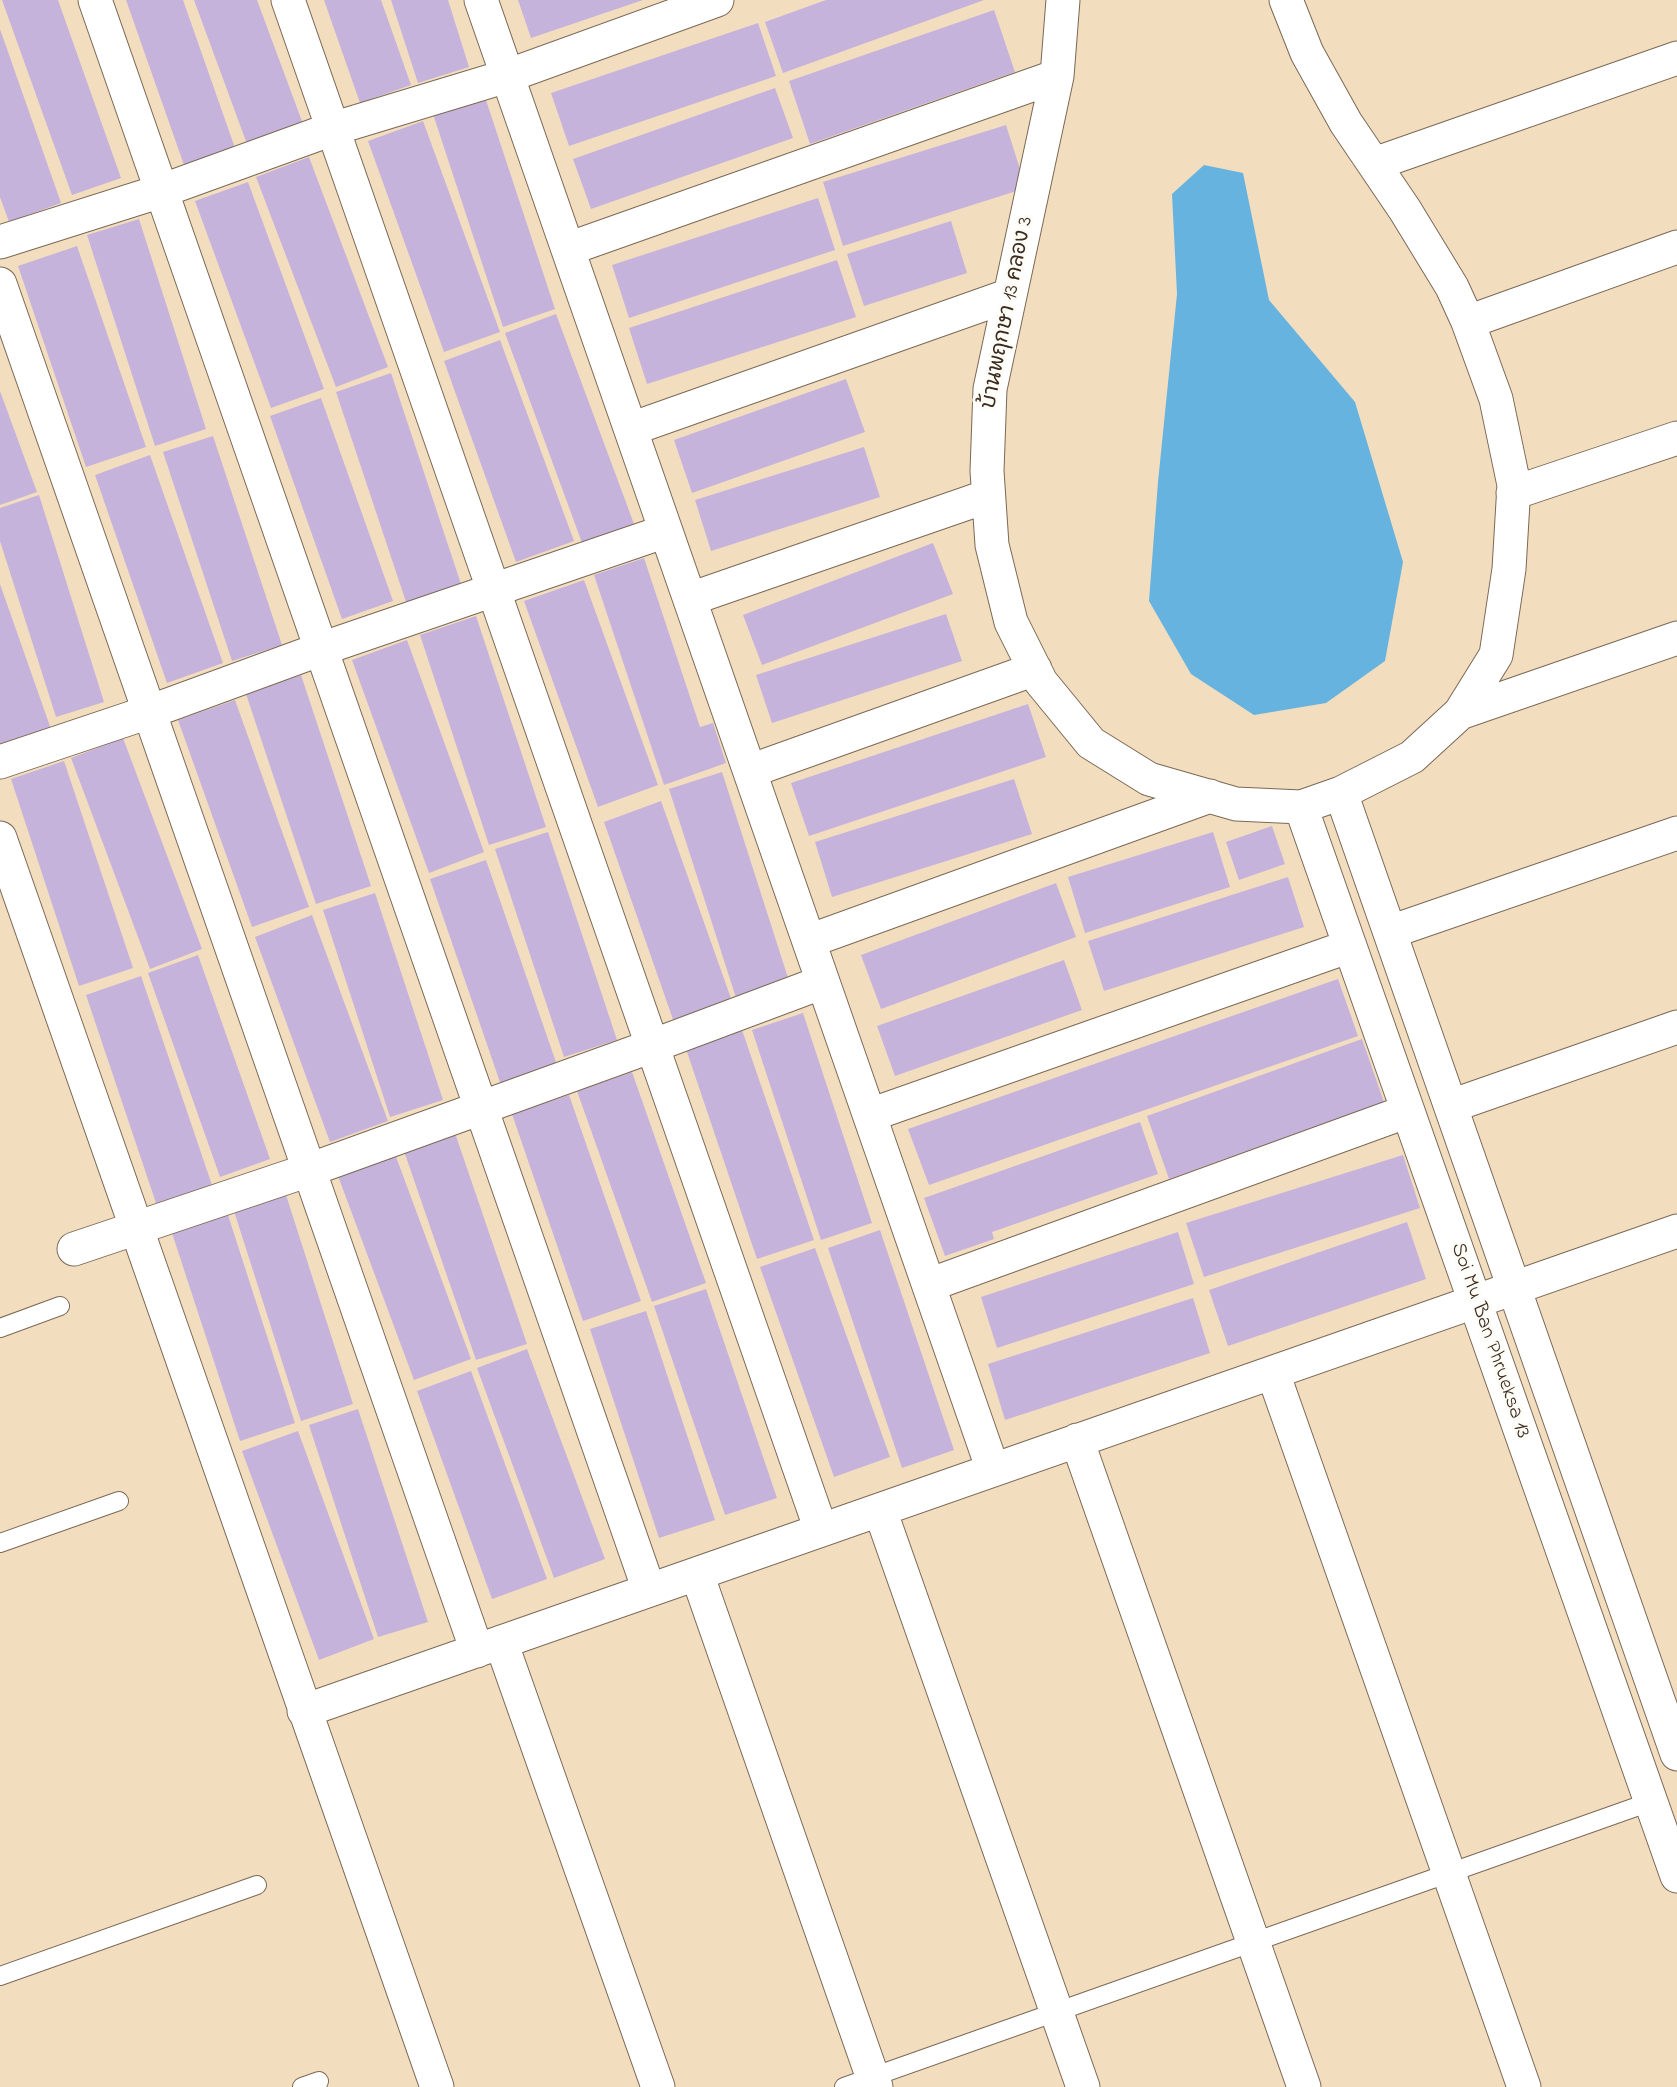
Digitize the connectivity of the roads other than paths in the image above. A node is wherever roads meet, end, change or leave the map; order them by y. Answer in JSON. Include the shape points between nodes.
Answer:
{"nodes":[{"id":1,"x":95,"y":0,"type":"edge"},
{"id":2,"x":288,"y":0,"type":"edge"},
{"id":3,"x":481,"y":0,"type":"edge"},
{"id":4,"x":717,"y":0,"type":"edge"},
{"id":5,"x":1063,"y":0,"type":"edge"},
{"id":6,"x":1292,"y":2,"type":"edge"},
{"id":7,"x":1677,"y":58,"type":"edge"},
{"id":8,"x":507,"y":76,"type":"junction"},
{"id":9,"x":1057,"y":76,"type":"junction"},
{"id":10,"x":332,"y":129,"type":"junction"},
{"id":11,"x":1374,"y":164,"type":"junction"},
{"id":12,"x":161,"y":192,"type":"junction"},
{"id":13,"x":0,"y":242,"type":"edge"},
{"id":14,"x":1677,"y":247,"type":"edge"},
{"id":15,"x":568,"y":249,"type":"junction"},
{"id":16,"x":0,"y":284,"type":"edge"},
{"id":17,"x":1010,"y":295,"type":"junction"},
{"id":18,"x":1468,"y":322,"type":"junction"},
{"id":19,"x":631,"y":429,"type":"junction"},
{"id":20,"x":1677,"y":438,"type":"edge"},
{"id":21,"x":1513,"y":493,"type":"junction"},
{"id":22,"x":988,"y":496,"type":"junction"},
{"id":23,"x":666,"y":531,"type":"junction"},
{"id":24,"x":493,"y":590,"type":"junction"},
{"id":25,"x":690,"y":599,"type":"junction"},
{"id":26,"x":1677,"y":638,"type":"edge"},
{"id":27,"x":321,"y":650,"type":"junction"},
{"id":28,"x":1035,"y":669,"type":"junction"},
{"id":29,"x":149,"y":712,"type":"junction"},
{"id":30,"x":1460,"y":713,"type":"junction"},
{"id":31,"x":0,"y":762,"type":"edge"},
{"id":32,"x":750,"y":771,"type":"junction"},
{"id":33,"x":1341,"y":793,"type":"junction"},
{"id":34,"x":1210,"y":796,"type":"junction"},
{"id":35,"x":1301,"y":807,"type":"junction"},
{"id":36,"x":1677,"y":833,"type":"edge"},
{"id":37,"x":0,"y":838,"type":"edge"},
{"id":38,"x":1390,"y":932,"type":"junction"},
{"id":39,"x":809,"y":942,"type":"junction"},
{"id":40,"x":1350,"y":946,"type":"junction"},
{"id":41,"x":823,"y":982,"type":"junction"},
{"id":42,"x":1677,"y":1027,"type":"edge"},
{"id":43,"x":652,"y":1046,"type":"junction"},
{"id":44,"x":1451,"y":1106,"type":"junction"},
{"id":45,"x":481,"y":1109,"type":"junction"},
{"id":46,"x":1408,"y":1111,"type":"junction"},
{"id":47,"x":870,"y":1114,"type":"junction"},
{"id":48,"x":309,"y":1170,"type":"junction"},
{"id":49,"x":136,"y":1228,"type":"junction"},
{"id":50,"x":1677,"y":1232,"type":"edge"},
{"id":51,"x":74,"y":1249,"type":"dead end"},
{"id":52,"x":929,"y":1285,"type":"junction"},
{"id":53,"x":1514,"y":1288,"type":"junction"},
{"id":54,"x":1475,"y":1302,"type":"junction"},
{"id":55,"x":60,"y":1306,"type":"dead end"},
{"id":56,"x":0,"y":1328,"type":"edge"},
{"id":57,"x":1273,"y":1373,"type":"junction"},
{"id":58,"x":1077,"y":1440,"type":"junction"},
{"id":59,"x":993,"y":1470,"type":"junction"},
{"id":60,"x":119,"y":1501,"type":"dead end"},
{"id":61,"x":880,"y":1510,"type":"junction"},
{"id":62,"x":821,"y":1530,"type":"junction"},
{"id":63,"x":0,"y":1543,"type":"edge"},
{"id":64,"x":697,"y":1574,"type":"junction"},
{"id":65,"x":650,"y":1590,"type":"junction"},
{"id":66,"x":489,"y":1646,"type":"junction"},
{"id":67,"x":304,"y":1711,"type":"junction"},
{"id":68,"x":1677,"y":1754,"type":"edge"},
{"id":69,"x":1650,"y":1802,"type":"junction"},
{"id":70,"x":1449,"y":1873,"type":"junction"},
{"id":71,"x":1677,"y":1876,"type":"edge"},
{"id":72,"x":257,"y":1885,"type":"dead end"},
{"id":73,"x":1253,"y":1942,"type":"junction"},
{"id":74,"x":0,"y":1976,"type":"edge"},
{"id":75,"x":1057,"y":2012,"type":"junction"},
{"id":76,"x":864,"y":2084,"type":"edge"},
{"id":77,"x":437,"y":2087,"type":"edge"},
{"id":78,"x":658,"y":2087,"type":"edge"},
{"id":79,"x":1083,"y":2087,"type":"edge"},
{"id":80,"x":1304,"y":2087,"type":"edge"},
{"id":81,"x":1524,"y":2087,"type":"edge"}],
"edges":[{"from":1,"to":12,"type":"street"},
{"from":2,"to":10,"type":"street"},
{"from":3,"to":8,"type":"street"},
{"from":4,"to":8,"type":"street"},
{"from":5,"to":9,"type":"street","name":"บ้านพฤกษา 13 คลอง 3"},
{"from":6,"to":11,"type":"street","name":"บ้านพฤกษา 13 คลอง 3","via":[[1308,53],[1346,123]]},
{"from":7,"to":11,"type":"street"},
{"from":8,"to":10,"type":"street"},
{"from":8,"to":15,"type":"street"},
{"from":9,"to":15,"type":"street"},
{"from":9,"to":17,"type":"street","name":"บ้านพฤกษา 13 คลอง 3"},
{"from":10,"to":12,"type":"street"},
{"from":10,"to":24,"type":"street"},
{"from":11,"to":18,"type":"street","name":"บ้านพฤกษา 13 คลอง 3","via":[[1452,287]]},
{"from":12,"to":13,"type":"street"},
{"from":12,"to":27,"type":"street"},
{"from":14,"to":18,"type":"street"},
{"from":15,"to":19,"type":"street"},
{"from":16,"to":29,"type":"street"},
{"from":17,"to":19,"type":"street"},
{"from":17,"to":22,"type":"street","name":"บ้านพฤกษา 13 คลอง 3","via":[[990,389]]},
{"from":18,"to":21,"type":"street","name":"บ้านพฤกษา 13 คลอง 3","via":[[1496,399]]},
{"from":19,"to":23,"type":"street"},
{"from":20,"to":21,"type":"street"},
{"from":21,"to":30,"type":"street","name":"บ้านพฤกษา 13 คลอง 3","via":[[1509,569],[1496,655]]},
{"from":22,"to":25,"type":"street"},
{"from":22,"to":28,"type":"street","name":"บ้านพฤกษา 13 คลอง 3","via":[[992,545],[1011,622]]},
{"from":23,"to":24,"type":"street"},
{"from":23,"to":25,"type":"street"},
{"from":24,"to":27,"type":"street"},
{"from":24,"to":43,"type":"street"},
{"from":25,"to":32,"type":"street"},
{"from":26,"to":30,"type":"street"},
{"from":27,"to":29,"type":"street"},
{"from":27,"to":45,"type":"street"},
{"from":28,"to":32,"type":"street"},
{"from":28,"to":34,"type":"street","name":"บ้านพฤกษา 13 คลอง 3","via":[[1041,682],[1091,743],[1149,779]]},
{"from":29,"to":31,"type":"street"},
{"from":29,"to":48,"type":"street"},
{"from":30,"to":33,"type":"street","name":"บ้านพฤกษา 13 คลอง 3","via":[[1412,757]]},
{"from":32,"to":39,"type":"street"},
{"from":33,"to":35,"type":"street","name":"บ้านพฤกษา 13 คลอง 3"},
{"from":33,"to":38,"type":"street","name":"Soi Mu Ban Phrueksa 13"},
{"from":34,"to":35,"type":"street","name":"บ้านพฤกษา 13 คลอง 3","via":[[1236,804]]},
{"from":34,"to":39,"type":"street"},
{"from":35,"to":40,"type":"street","name":"Soi Mu Ban Phrueksa 13"},
{"from":36,"to":38,"type":"street"},
{"from":37,"to":49,"type":"street"},
{"from":38,"to":44,"type":"street","name":"Soi Mu Ban Phrueksa 13"},
{"from":39,"to":41,"type":"street"},
{"from":40,"to":46,"type":"street","name":"Soi Mu Ban Phrueksa 13"},
{"from":40,"to":47,"type":"street"},
{"from":41,"to":43,"type":"street"},
{"from":41,"to":47,"type":"street"},
{"from":42,"to":44,"type":"street"},
{"from":43,"to":45,"type":"street"},
{"from":43,"to":62,"type":"street"},
{"from":44,"to":53,"type":"street","name":"Soi Mu Ban Phrueksa 13"},
{"from":45,"to":48,"type":"street"},
{"from":45,"to":65,"type":"street"},
{"from":46,"to":52,"type":"street"},
{"from":46,"to":54,"type":"street","name":"Soi Mu Ban Phrueksa 13"},
{"from":47,"to":52,"type":"street"},
{"from":48,"to":49,"type":"street"},
{"from":48,"to":66,"type":"street"},
{"from":49,"to":51,"type":"street"},
{"from":49,"to":67,"type":"street"},
{"from":50,"to":53,"type":"street"},
{"from":52,"to":59,"type":"street"},
{"from":53,"to":54,"type":"street"},
{"from":53,"to":68,"type":"street","name":"Soi Mu Ban Phrueksa 13"},
{"from":54,"to":57,"type":"street"},
{"from":54,"to":69,"type":"street","name":"Soi Mu Ban Phrueksa 13"},
{"from":55,"to":56,"type":"lane"},
{"from":57,"to":58,"type":"street"},
{"from":57,"to":70,"type":"street"},
{"from":58,"to":59,"type":"street"},
{"from":58,"to":73,"type":"street"},
{"from":59,"to":61,"type":"street"},
{"from":60,"to":63,"type":"lane"},
{"from":61,"to":62,"type":"street"},
{"from":61,"to":75,"type":"street"},
{"from":62,"to":64,"type":"street"},
{"from":64,"to":65,"type":"street"},
{"from":64,"to":76,"type":"street"},
{"from":65,"to":66,"type":"street"},
{"from":66,"to":67,"type":"street"},
{"from":66,"to":78,"type":"street"},
{"from":67,"to":77,"type":"street"},
{"from":69,"to":70,"type":"lane"},
{"from":69,"to":71,"type":"street","name":"Soi Mu Ban Phrueksa 13"},
{"from":70,"to":73,"type":"lane"},
{"from":70,"to":81,"type":"street"},
{"from":72,"to":74,"type":"lane"},
{"from":73,"to":75,"type":"lane"},
{"from":73,"to":80,"type":"street"},
{"from":75,"to":76,"type":"lane"},
{"from":75,"to":79,"type":"street"}]}
